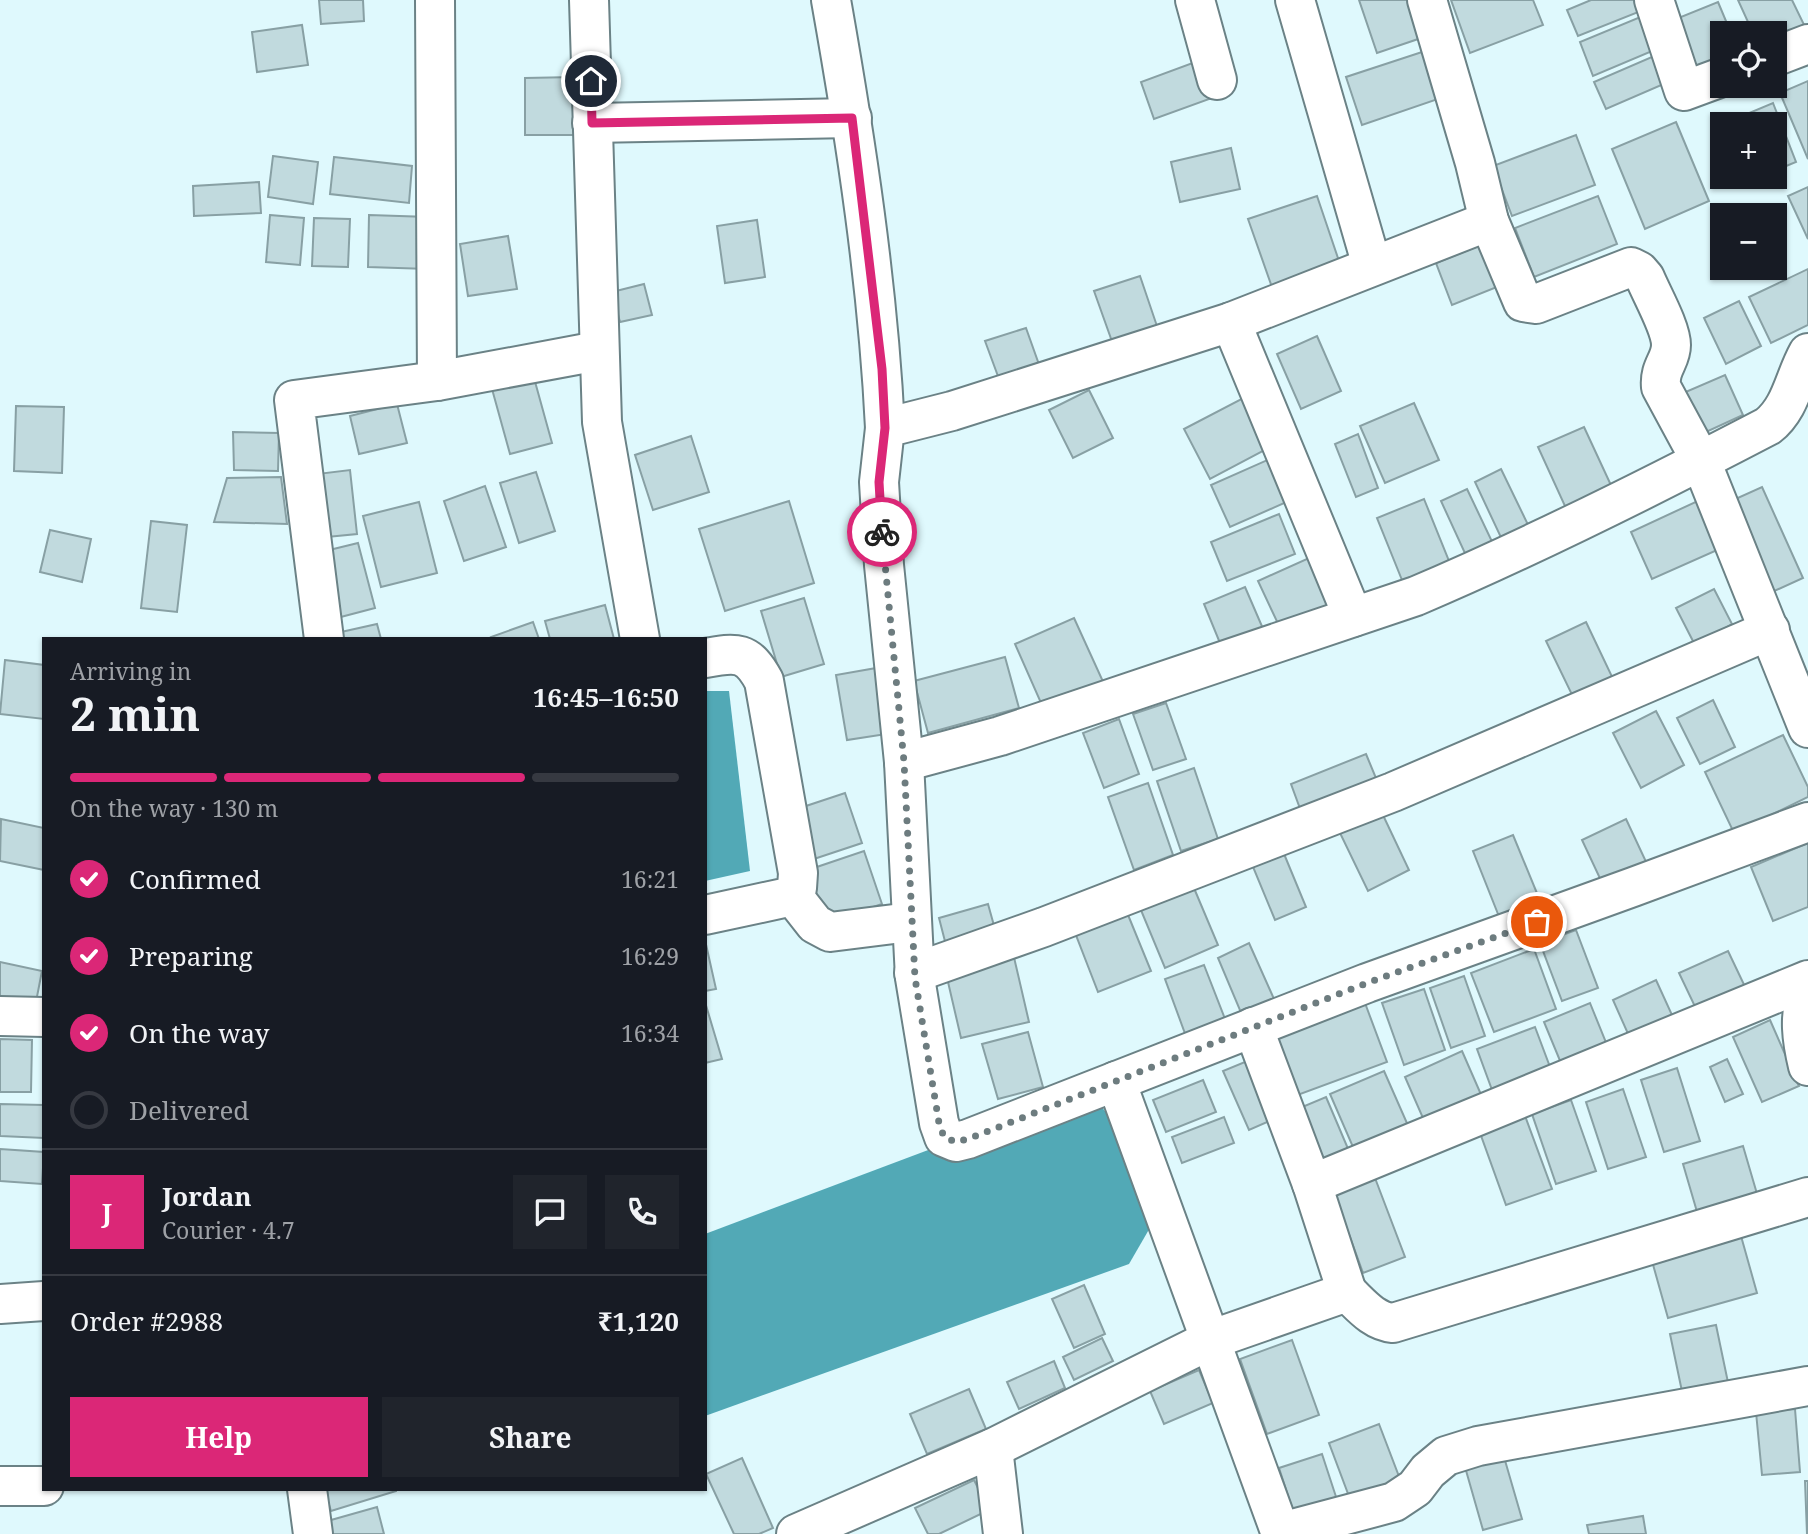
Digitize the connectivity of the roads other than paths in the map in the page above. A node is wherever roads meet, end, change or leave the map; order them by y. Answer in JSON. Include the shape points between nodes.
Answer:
{"nodes":[{"id":1,"x":435,"y":0,"type":"edge"},
{"id":2,"x":589,"y":0,"type":"edge"},
{"id":3,"x":831,"y":0,"type":"edge"},
{"id":4,"x":1195,"y":0,"type":"edge"},
{"id":5,"x":1295,"y":0,"type":"edge"},
{"id":6,"x":1427,"y":0,"type":"edge"},
{"id":7,"x":1654,"y":0,"type":"edge"},
{"id":8,"x":1808,"y":44,"type":"edge"},
{"id":9,"x":1787,"y":52,"type":"edge"},
{"id":10,"x":1217,"y":80,"type":"dead end"},
{"id":11,"x":1710,"y":81,"type":"edge"},
{"id":12,"x":852,"y":118,"type":"junction"},
{"id":13,"x":592,"y":123,"type":"junction"},
{"id":14,"x":1489,"y":221,"type":"junction"},
{"id":15,"x":1372,"y":266,"type":"junction"},
{"id":16,"x":1231,"y":322,"type":"junction"},
{"id":17,"x":598,"y":351,"type":"junction"},
{"id":18,"x":1808,"y":353,"type":"edge"},
{"id":19,"x":438,"y":381,"type":"junction"},
{"id":20,"x":885,"y":428,"type":"junction"},
{"id":21,"x":1701,"y":461,"type":"junction"},
{"id":22,"x":1353,"y":617,"type":"junction"},
{"id":23,"x":1770,"y":629,"type":"junction"},
{"id":24,"x":324,"y":637,"type":"edge"},
{"id":25,"x":640,"y":637,"type":"edge"},
{"id":26,"x":707,"y":659,"type":"edge"},
{"id":27,"x":1808,"y":728,"type":"edge"},
{"id":28,"x":904,"y":762,"type":"junction"},
{"id":29,"x":1808,"y":822,"type":"edge"},
{"id":30,"x":793,"y":896,"type":"junction"},
{"id":31,"x":707,"y":915,"type":"edge"},
{"id":32,"x":911,"y":922,"type":"junction"},
{"id":33,"x":915,"y":972,"type":"junction"},
{"id":34,"x":1808,"y":980,"type":"edge"},
{"id":35,"x":1808,"y":991,"type":"edge"},
{"id":36,"x":0,"y":1016,"type":"edge"},
{"id":37,"x":42,"y":1017,"type":"edge"},
{"id":38,"x":1253,"y":1027,"type":"junction"},
{"id":39,"x":1808,"y":1066,"type":"edge"},
{"id":40,"x":1116,"y":1081,"type":"junction"},
{"id":41,"x":1312,"y":1184,"type":"junction"},
{"id":42,"x":1808,"y":1197,"type":"edge"},
{"id":43,"x":1347,"y":1292,"type":"junction"},
{"id":44,"x":42,"y":1301,"type":"edge"},
{"id":45,"x":0,"y":1304,"type":"edge"},
{"id":46,"x":1210,"y":1340,"type":"junction"},
{"id":47,"x":1808,"y":1386,"type":"edge"},
{"id":48,"x":993,"y":1448,"type":"junction"},
{"id":49,"x":0,"y":1486,"type":"edge"},
{"id":50,"x":42,"y":1486,"type":"edge"},
{"id":51,"x":307,"y":1491,"type":"edge"},
{"id":52,"x":1281,"y":1533,"type":"edge"},
{"id":53,"x":313,"y":1534,"type":"edge"},
{"id":54,"x":796,"y":1534,"type":"edge"},
{"id":55,"x":1003,"y":1534,"type":"edge"}],
"edges":[{"from":1,"to":19,"type":"street"},
{"from":2,"to":13,"type":"street"},
{"from":3,"to":12,"type":"street"},
{"from":4,"to":10,"type":"street"},
{"from":5,"to":15,"type":"street"},
{"from":6,"to":14,"type":"street"},
{"from":7,"to":11,"type":"street","via":[[1684,91]]},
{"from":8,"to":9,"type":"street"},
{"from":12,"to":13,"type":"street"},
{"from":12,"to":20,"type":"street"},
{"from":13,"to":17,"type":"street"},
{"from":14,"to":15,"type":"street"},
{"from":14,"to":21,"type":"street","via":[[1523,302],[1536,304],[1631,267],[1639,271],[1671,342],[1660,375],[1661,387]]},
{"from":15,"to":16,"type":"street"},
{"from":16,"to":20,"type":"street"},
{"from":16,"to":22,"type":"street"},
{"from":17,"to":19,"type":"street"},
{"from":17,"to":25,"type":"street","via":[[602,422]]},
{"from":18,"to":21,"type":"street","via":[[1777,418]]},
{"from":19,"to":24,"type":"street","via":[[294,400]]},
{"from":20,"to":28,"type":"street","via":[[879,482]]},
{"from":21,"to":22,"type":"street","via":[[1470,573]]},
{"from":21,"to":23,"type":"street"},
{"from":22,"to":28,"type":"street","via":[[1000,736]]},
{"from":23,"to":27,"type":"street"},
{"from":23,"to":33,"type":"street","via":[[1393,792]]},
{"from":26,"to":30,"type":"street","via":[[745,656],[764,681],[798,873]]},
{"from":28,"to":32,"type":"street"},
{"from":29,"to":38,"type":"street"},
{"from":30,"to":31,"type":"street"},
{"from":30,"to":32,"type":"street","via":[[816,924],[830,932]]},
{"from":32,"to":33,"type":"street"},
{"from":33,"to":40,"type":"street","via":[[944,1137],[956,1142],[968,1139]]},
{"from":34,"to":41,"type":"street"},
{"from":35,"to":39,"type":"street","via":[[1802,1020]]},
{"from":36,"to":37,"type":"street"},
{"from":38,"to":40,"type":"street"},
{"from":38,"to":41,"type":"street"},
{"from":40,"to":46,"type":"street"},
{"from":41,"to":43,"type":"street"},
{"from":42,"to":43,"type":"street","via":[[1393,1324],[1374,1317]]},
{"from":43,"to":46,"type":"street"},
{"from":44,"to":45,"type":"street"},
{"from":46,"to":48,"type":"street"},
{"from":46,"to":52,"type":"street"},
{"from":47,"to":52,"type":"street","via":[[1478,1446],[1446,1456],[1394,1502]]},
{"from":48,"to":54,"type":"street"},
{"from":48,"to":55,"type":"street"},
{"from":49,"to":50,"type":"street"},
{"from":51,"to":53,"type":"street"}]}
